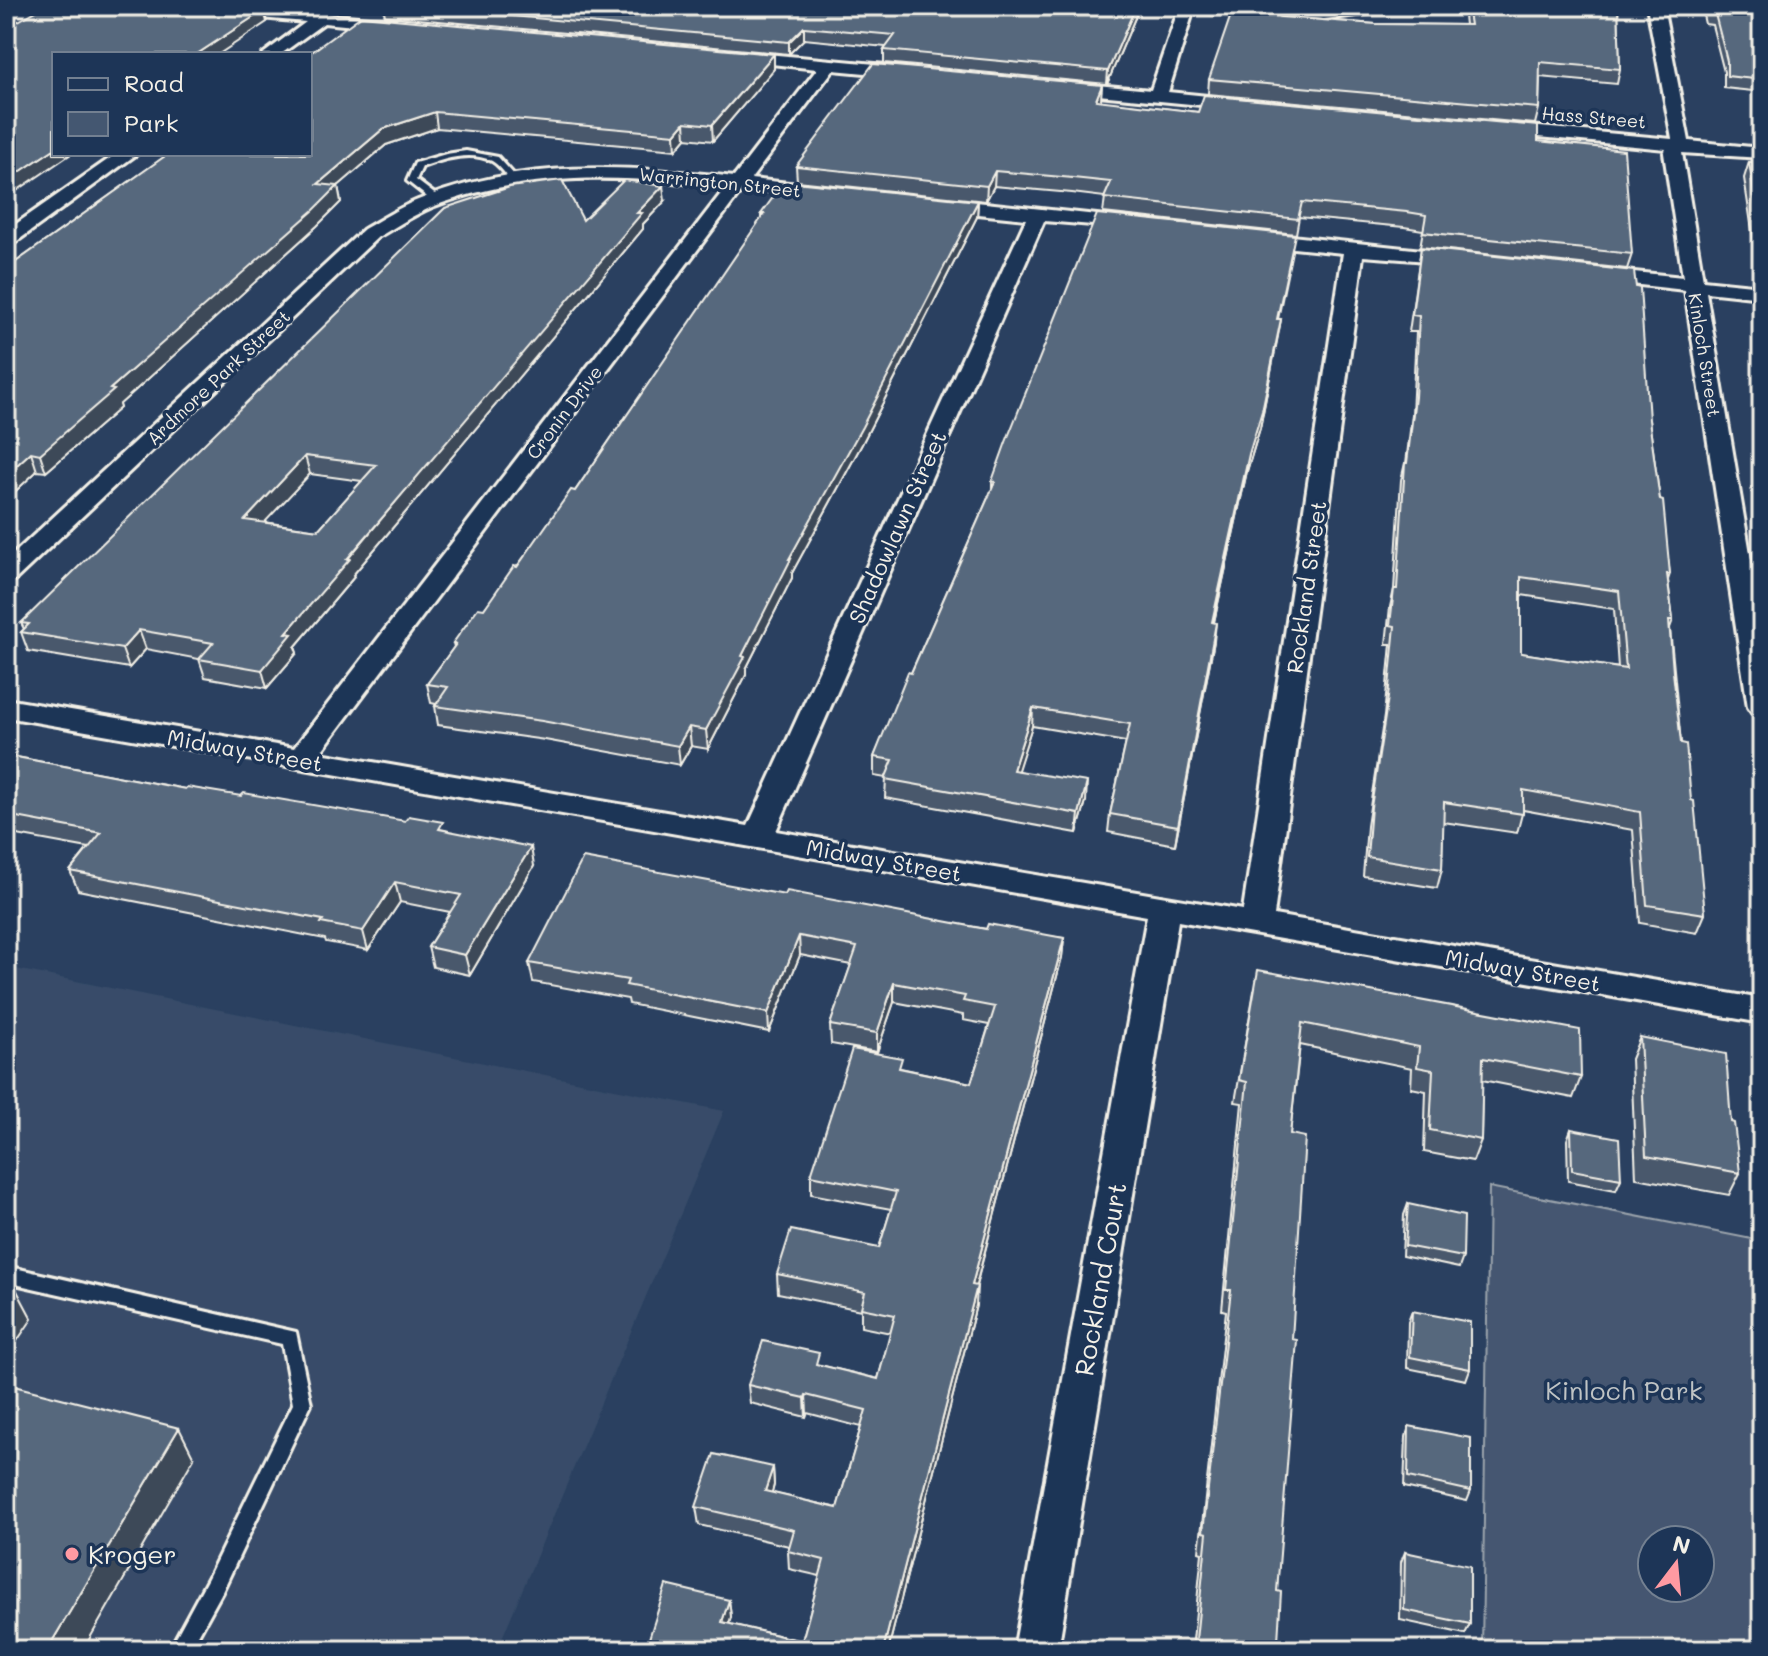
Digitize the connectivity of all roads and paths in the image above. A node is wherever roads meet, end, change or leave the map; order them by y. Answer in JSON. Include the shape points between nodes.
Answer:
{"nodes":[{"id":1,"x":180,"y":6,"type":"edge"},
{"id":2,"x":1177,"y":6,"type":"edge"},
{"id":3,"x":1187,"y":6,"type":"edge"},
{"id":4,"x":1655,"y":6,"type":"edge"},
{"id":5,"x":1385,"y":7,"type":"edge"},
{"id":6,"x":233,"y":8,"type":"edge"},
{"id":7,"x":321,"y":18,"type":"junction"},
{"id":8,"x":406,"y":26,"type":"edge"},
{"id":9,"x":274,"y":52,"type":"edge"},
{"id":10,"x":717,"y":54,"type":"edge"},
{"id":11,"x":828,"y":65,"type":"junction"},
{"id":12,"x":923,"y":74,"type":"edge"},
{"id":13,"x":1051,"y":86,"type":"edge"},
{"id":14,"x":1158,"y":96,"type":"junction"},
{"id":15,"x":1260,"y":106,"type":"edge"},
{"id":16,"x":1477,"y":126,"type":"edge"},
{"id":17,"x":1678,"y":145,"type":"junction"},
{"id":18,"x":1762,"y":153,"type":"edge"},
{"id":19,"x":125,"y":156,"type":"edge"},
{"id":20,"x":513,"y":178,"type":"junction"},
{"id":21,"x":737,"y":183,"type":"junction"},
{"id":22,"x":831,"y":193,"type":"edge"},
{"id":23,"x":438,"y":197,"type":"junction"},
{"id":24,"x":926,"y":203,"type":"edge"},
{"id":25,"x":1037,"y":215,"type":"junction"},
{"id":26,"x":1148,"y":226,"type":"edge"},
{"id":27,"x":1227,"y":235,"type":"edge"},
{"id":28,"x":6,"y":240,"type":"edge"},
{"id":29,"x":1354,"y":248,"type":"junction"},
{"id":30,"x":1479,"y":262,"type":"edge"},
{"id":31,"x":1573,"y":272,"type":"edge"},
{"id":32,"x":1694,"y":285,"type":"junction"},
{"id":33,"x":1762,"y":292,"type":"edge"},
{"id":34,"x":6,"y":575,"type":"edge"},
{"id":35,"x":1762,"y":707,"type":"edge"},
{"id":36,"x":6,"y":708,"type":"edge"},
{"id":37,"x":300,"y":760,"type":"junction"},
{"id":38,"x":757,"y":839,"type":"junction"},
{"id":39,"x":1164,"y":909,"type":"junction"},
{"id":40,"x":1257,"y":925,"type":"junction"},
{"id":41,"x":1762,"y":1011,"type":"edge"},
{"id":42,"x":6,"y":1274,"type":"edge"},
{"id":43,"x":179,"y":1650,"type":"edge"},
{"id":44,"x":1036,"y":1650,"type":"edge"}],
"edges":[{"from":1,"to":6,"type":"street"},
{"from":2,"to":3,"type":"street"},
{"from":3,"to":5,"type":"street","via":[[1316,15]]},
{"from":3,"to":14,"type":"street"},
{"from":4,"to":17,"type":"street","name":"Kinloch Street","via":[[1682,138]]},
{"from":6,"to":7,"type":"street"},
{"from":7,"to":8,"type":"street"},
{"from":7,"to":9,"type":"street"},
{"from":10,"to":11,"type":"street"},
{"from":11,"to":12,"type":"street"},
{"from":11,"to":21,"type":"street","name":"Cronin Drive"},
{"from":13,"to":14,"type":"street"},
{"from":14,"to":15,"type":"street"},
{"from":16,"to":17,"type":"street","name":"Hass Street"},
{"from":17,"to":18,"type":"street","name":"Hass Street"},
{"from":17,"to":32,"type":"street","name":"Kinloch Street","via":[[1673,153]]},
{"from":19,"to":28,"type":"street"},
{"from":20,"to":21,"type":"street","name":"Warrington Street","via":[[608,171]]},
{"from":20,"to":23,"type":"street","name":"Warrington Street"},
{"from":20,"to":23,"type":"lane","via":[[496,159],[441,155],[418,165],[411,181]]},
{"from":21,"to":22,"type":"street","name":"Warrington Street"},
{"from":21,"to":37,"type":"street","name":"Cronin Drive"},
{"from":23,"to":34,"type":"street","name":"Ardmore Park Street","via":[[371,233]]},
{"from":24,"to":25,"type":"street"},
{"from":25,"to":26,"type":"street"},
{"from":25,"to":38,"type":"street","name":"Shadowlawn Street"},
{"from":27,"to":29,"type":"street"},
{"from":29,"to":30,"type":"street"},
{"from":29,"to":40,"type":"street","name":"Rockland Street"},
{"from":31,"to":32,"type":"street"},
{"from":32,"to":33,"type":"street"},
{"from":32,"to":35,"type":"street","name":"Kinloch Street"},
{"from":36,"to":37,"type":"street","name":"Midway Street"},
{"from":37,"to":38,"type":"street","name":"Midway Street"},
{"from":38,"to":39,"type":"street","name":"Midway Street"},
{"from":39,"to":40,"type":"street","name":"Midway Street"},
{"from":39,"to":44,"type":"street","name":"Rockland Court"},
{"from":40,"to":41,"type":"street","name":"Midway Street"},
{"from":42,"to":43,"type":"lane","via":[[290,1338],[302,1404]]}]}
